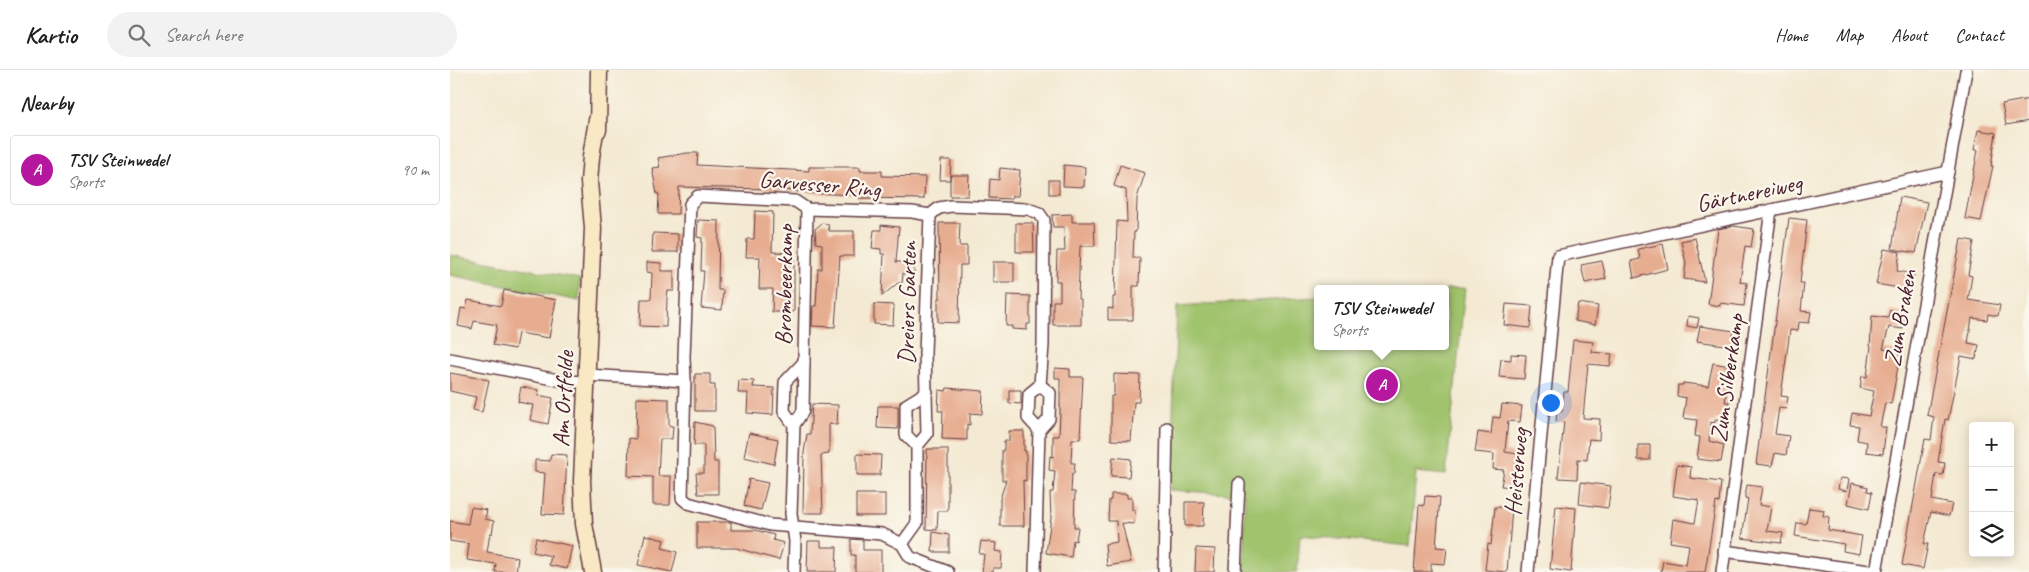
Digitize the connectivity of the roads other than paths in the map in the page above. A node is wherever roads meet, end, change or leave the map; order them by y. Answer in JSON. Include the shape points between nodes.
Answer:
{"nodes":[{"id":1,"x":598,"y":70,"type":"edge"},
{"id":2,"x":1966,"y":71,"type":"dead end"},
{"id":3,"x":1948,"y":172,"type":"junction"},
{"id":4,"x":807,"y":209,"type":"junction"},
{"id":5,"x":1771,"y":210,"type":"junction"},
{"id":6,"x":930,"y":215,"type":"junction"},
{"id":7,"x":1558,"y":256,"type":"joint"},
{"id":8,"x":450,"y":359,"type":"edge"},
{"id":9,"x":804,"y":362,"type":"junction"},
{"id":10,"x":587,"y":379,"type":"junction"},
{"id":11,"x":685,"y":381,"type":"junction"},
{"id":12,"x":1040,"y":385,"type":"junction"},
{"id":13,"x":927,"y":392,"type":"junction"},
{"id":14,"x":794,"y":425,"type":"junction"},
{"id":15,"x":1168,"y":428,"type":"dead end"},
{"id":16,"x":1040,"y":430,"type":"junction"},
{"id":17,"x":917,"y":446,"type":"junction"},
{"id":18,"x":1239,"y":484,"type":"dead end"},
{"id":19,"x":792,"y":527,"type":"junction"},
{"id":20,"x":902,"y":544,"type":"junction"},
{"id":21,"x":1724,"y":551,"type":"junction"},
{"id":22,"x":593,"y":572,"type":"edge"},
{"id":23,"x":794,"y":572,"type":"edge"},
{"id":24,"x":948,"y":572,"type":"edge"},
{"id":25,"x":1035,"y":572,"type":"edge"},
{"id":26,"x":1164,"y":572,"type":"edge"},
{"id":27,"x":1235,"y":572,"type":"edge"},
{"id":28,"x":1528,"y":572,"type":"edge"},
{"id":29,"x":1722,"y":572,"type":"edge"},
{"id":30,"x":1876,"y":572,"type":"edge"}],
"edges":[{"from":1,"to":10,"type":"street","name":"Am Ortfelde","via":[[600,156],[597,215],[593,228]]},
{"from":2,"to":3,"type":"street","name":"Zum Braken"},
{"from":3,"to":5,"type":"street","name":"Gärtnereiweg"},
{"from":3,"to":30,"type":"street","name":"Zum Braken"},
{"from":4,"to":6,"type":"street","name":"Garvesser Ring"},
{"from":4,"to":9,"type":"street","name":"Brombeerkamp"},
{"from":4,"to":11,"type":"street","name":"Garvesser Ring","via":[[795,200],[698,196],[690,204]]},
{"from":5,"to":7,"type":"street","name":"Gärtnereiweg"},
{"from":5,"to":21,"type":"street","name":"Zum Silberkamp"},
{"from":6,"to":12,"type":"street","name":"Garvesser Ring","via":[[939,208],[951,206],[1028,209],[1039,213],[1044,220]]},
{"from":6,"to":13,"type":"street","name":"Dreiers Garten","via":[[925,353]]},
{"from":7,"to":28,"type":"street","name":"Heisterweg"},
{"from":8,"to":10,"type":"street","via":[[563,381]]},
{"from":9,"to":14,"type":"street","name":"Brombeerkamp","via":[[803,411]]},
{"from":9,"to":14,"type":"street","name":"Brombeerkamp","via":[[785,382],[784,411]]},
{"from":10,"to":11,"type":"street"},
{"from":10,"to":22,"type":"street","name":"Am Ortfelde","via":[[582,480],[584,524]]},
{"from":11,"to":19,"type":"street","name":"Garvesser Ring","via":[[682,498],[688,504]]},
{"from":12,"to":16,"type":"street","via":[[1050,393],[1049,419]]},
{"from":12,"to":16,"type":"street","name":"Garvesser Ring","via":[[1028,394],[1028,418]]},
{"from":13,"to":17,"type":"street","name":"Dreiers Garten","via":[[927,434]]},
{"from":13,"to":17,"type":"street","name":"Dreiers Garten","via":[[906,406],[906,435]]},
{"from":14,"to":19,"type":"street","name":"Brombeerkamp"},
{"from":15,"to":26,"type":"street"},
{"from":16,"to":25,"type":"street"},
{"from":17,"to":20,"type":"street","name":"Dreiers Garten","via":[[917,523]]},
{"from":18,"to":27,"type":"street"},
{"from":19,"to":20,"type":"street","name":"Garvesser Ring","via":[[882,534]]},
{"from":19,"to":23,"type":"street","via":[[796,540]]},
{"from":20,"to":24,"type":"street","name":"Garvesser Ring","via":[[910,557]]},
{"from":21,"to":29,"type":"street","name":"Zum Silberkamp"},
{"from":21,"to":30,"type":"street"}]}
